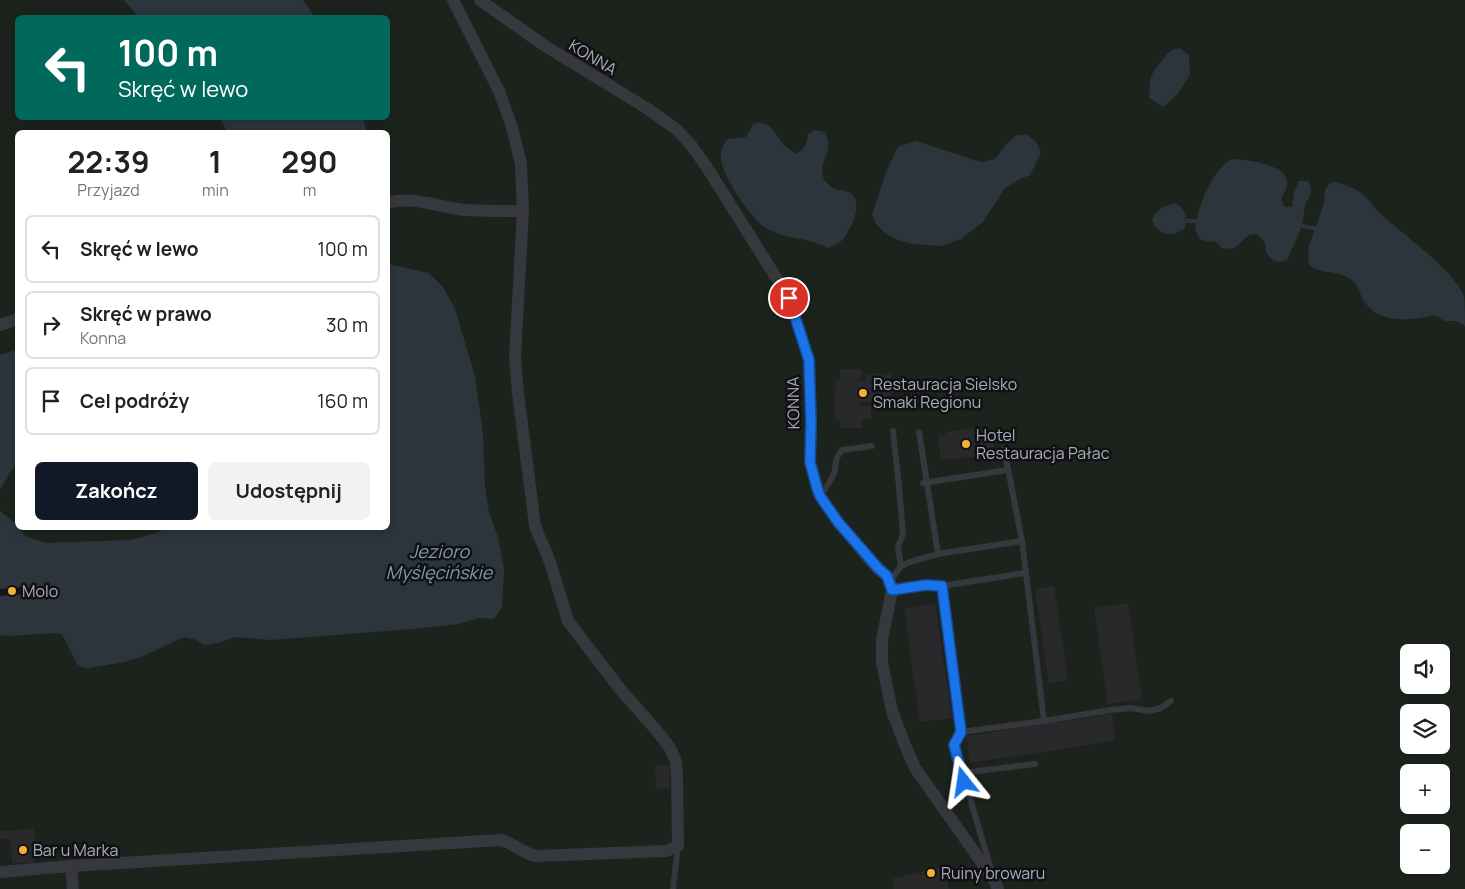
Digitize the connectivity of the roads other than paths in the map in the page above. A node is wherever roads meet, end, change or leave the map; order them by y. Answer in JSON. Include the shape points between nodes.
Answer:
{"nodes":[{"id":1,"x":453,"y":0,"type":"edge"},
{"id":2,"x":480,"y":0,"type":"edge"},
{"id":3,"x":390,"y":202,"type":"edge"},
{"id":4,"x":523,"y":211,"type":"junction"},
{"id":5,"x":15,"y":321,"type":"edge"},
{"id":6,"x":0,"y":325,"type":"edge"},
{"id":7,"x":892,"y":431,"type":"dead end"},
{"id":8,"x":919,"y":432,"type":"dead end"},
{"id":9,"x":872,"y":446,"type":"dead end"},
{"id":10,"x":1004,"y":448,"type":"dead end"},
{"id":11,"x":1008,"y":470,"type":"junction"},
{"id":12,"x":926,"y":483,"type":"junction"},
{"id":13,"x":820,"y":496,"type":"junction"},
{"id":14,"x":1022,"y":542,"type":"junction"},
{"id":15,"x":938,"y":554,"type":"junction"},
{"id":16,"x":901,"y":566,"type":"junction"},
{"id":17,"x":1025,"y":573,"type":"junction"},
{"id":18,"x":891,"y":586,"type":"junction"},
{"id":19,"x":942,"y":586,"type":"junction"},
{"id":20,"x":1171,"y":700,"type":"dead end"},
{"id":21,"x":1044,"y":720,"type":"junction"},
{"id":22,"x":961,"y":732,"type":"junction"},
{"id":23,"x":1035,"y":764,"type":"dead end"},
{"id":24,"x":961,"y":773,"type":"junction"},
{"id":25,"x":678,"y":846,"type":"junction"},
{"id":26,"x":71,"y":866,"type":"junction"},
{"id":27,"x":0,"y":872,"type":"edge"},
{"id":28,"x":996,"y":885,"type":"edge"},
{"id":29,"x":73,"y":889,"type":"edge"},
{"id":30,"x":673,"y":889,"type":"edge"}],
"edges":[{"from":1,"to":4,"type":"street","via":[[499,91],[512,127],[521,164]]},
{"from":2,"to":13,"type":"street","name":"KONNA","via":[[542,44],[648,108],[676,129],[706,166],[789,298],[809,360],[810,462]]},
{"from":3,"to":4,"type":"street","via":[[410,201],[464,210]]},
{"from":4,"to":25,"type":"street","via":[[516,357],[535,526],[568,621],[661,736],[676,761]]},
{"from":5,"to":6,"type":"street"},
{"from":7,"to":16,"type":"lane","via":[[903,534],[898,547]]},
{"from":8,"to":12,"type":"lane"},
{"from":9,"to":13,"type":"lane","via":[[842,450],[836,457],[831,480]]},
{"from":10,"to":11,"type":"lane"},
{"from":11,"to":12,"type":"lane"},
{"from":11,"to":14,"type":"lane"},
{"from":12,"to":15,"type":"lane"},
{"from":13,"to":18,"type":"street","name":"KONNA","via":[[838,522],[887,576]]},
{"from":14,"to":15,"type":"lane"},
{"from":14,"to":17,"type":"lane"},
{"from":15,"to":16,"type":"lane"},
{"from":16,"to":18,"type":"lane"},
{"from":17,"to":19,"type":"lane"},
{"from":17,"to":21,"type":"lane"},
{"from":18,"to":19,"type":"lane"},
{"from":18,"to":28,"type":"street","via":[[882,640],[884,678],[904,745],[915,768]]},
{"from":19,"to":22,"type":"lane"},
{"from":20,"to":21,"type":"lane","via":[[1150,711],[1131,708]]},
{"from":21,"to":22,"type":"lane"},
{"from":22,"to":24,"type":"lane","via":[[954,745]]},
{"from":23,"to":24,"type":"lane"},
{"from":24,"to":28,"type":"lane"},
{"from":25,"to":26,"type":"street","via":[[666,851],[536,856],[501,840]]},
{"from":25,"to":30,"type":"lane"},
{"from":26,"to":27,"type":"street"},
{"from":26,"to":29,"type":"street"}]}
